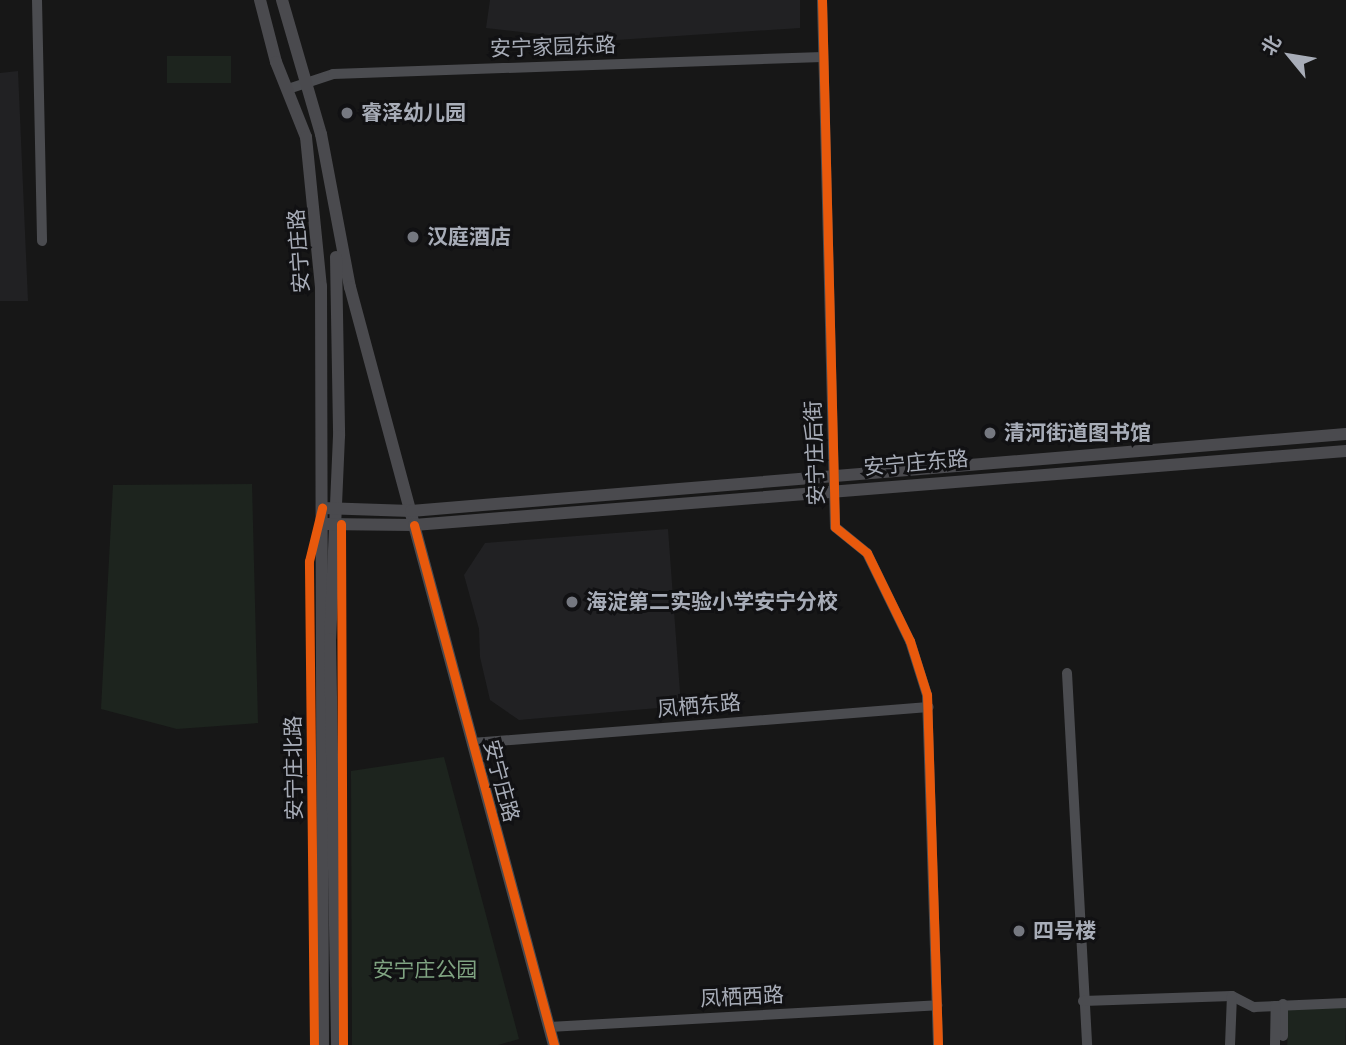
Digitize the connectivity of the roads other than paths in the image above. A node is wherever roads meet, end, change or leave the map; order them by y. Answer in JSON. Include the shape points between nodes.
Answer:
{"nodes":[{"id":1,"x":37,"y":0,"type":"edge"},
{"id":2,"x":260,"y":0,"type":"edge"},
{"id":3,"x":282,"y":0,"type":"edge"},
{"id":4,"x":822,"y":0,"type":"edge"},
{"id":5,"x":823,"y":57,"type":"junction"},
{"id":6,"x":306,"y":81,"type":"junction"},
{"id":7,"x":288,"y":89,"type":"junction"},
{"id":8,"x":335,"y":222,"type":"junction"},
{"id":9,"x":42,"y":241,"type":"dead end"},
{"id":10,"x":1346,"y":434,"type":"edge"},
{"id":11,"x":1346,"y":451,"type":"edge"},
{"id":12,"x":833,"y":474,"type":"junction"},
{"id":13,"x":833,"y":489,"type":"junction"},
{"id":14,"x":328,"y":508,"type":"junction"},
{"id":15,"x":411,"y":511,"type":"junction"},
{"id":16,"x":327,"y":524,"type":"junction"},
{"id":17,"x":414,"y":525,"type":"junction"},
{"id":18,"x":1067,"y":673,"type":"dead end"},
{"id":19,"x":929,"y":707,"type":"junction"},
{"id":20,"x":472,"y":743,"type":"junction"},
{"id":21,"x":1232,"y":996,"type":"junction"},
{"id":22,"x":1083,"y":1001,"type":"junction"},
{"id":23,"x":1346,"y":1003,"type":"edge"},
{"id":24,"x":937,"y":1005,"type":"junction"},
{"id":25,"x":1280,"y":1005,"type":"junction"},
{"id":26,"x":549,"y":1027,"type":"junction"},
{"id":27,"x":1283,"y":1036,"type":"dead end"},
{"id":28,"x":323,"y":1045,"type":"edge"},
{"id":29,"x":337,"y":1045,"type":"edge"},
{"id":30,"x":554,"y":1045,"type":"edge"},
{"id":31,"x":938,"y":1045,"type":"edge"},
{"id":32,"x":1087,"y":1045,"type":"edge"},
{"id":33,"x":1230,"y":1045,"type":"edge"},
{"id":34,"x":1275,"y":1045,"type":"edge"}],
"edges":[{"from":1,"to":9,"type":"street"},
{"from":2,"to":7,"type":"main road","name":"安宁庄路"},
{"from":3,"to":6,"type":"main road","name":"安宁庄路"},
{"from":4,"to":5,"type":"street","name":"安宁庄后街"},
{"from":5,"to":6,"type":"street","name":"安宁家园东路","via":[[333,74]]},
{"from":5,"to":12,"type":"street","name":"安宁庄后街"},
{"from":6,"to":7,"type":"street","name":"安宁家园东路"},
{"from":6,"to":8,"type":"main road","name":"安宁庄路","via":[[321,134]]},
{"from":7,"to":14,"type":"main road","name":"安宁庄路","via":[[307,146],[319,251]]},
{"from":8,"to":14,"type":"main road","name":"安宁庄路","via":[[339,436]]},
{"from":8,"to":15,"type":"main road","name":"安宁庄路"},
{"from":10,"to":12,"type":"main road","name":"安宁庄东路"},
{"from":11,"to":13,"type":"main road","name":"安宁庄东路"},
{"from":12,"to":13,"type":"street","name":"安宁庄后街"},
{"from":12,"to":15,"type":"main road","name":"安宁庄东路"},
{"from":13,"to":17,"type":"main road","name":"安宁庄东路"},
{"from":13,"to":19,"type":"street","name":"安宁庄后街","via":[[835,527],[867,553],[922,669]]},
{"from":14,"to":15,"type":"main road","name":"安宁庄东路"},
{"from":14,"to":16,"type":"main road","name":"安宁庄北路"},
{"from":15,"to":17,"type":"main road","name":"安宁庄路"},
{"from":16,"to":17,"type":"main road","name":"安宁庄东路"},
{"from":16,"to":28,"type":"main road","name":"安宁庄北路"},
{"from":16,"to":29,"type":"main road","name":"安宁庄北路"},
{"from":17,"to":20,"type":"main road","name":"安宁庄路"},
{"from":18,"to":22,"type":"street"},
{"from":19,"to":20,"type":"street","name":"凤栖东路"},
{"from":19,"to":24,"type":"street","name":"安宁庄后街"},
{"from":20,"to":26,"type":"main road","name":"安宁庄路"},
{"from":21,"to":22,"type":"street"},
{"from":21,"to":25,"type":"street","via":[[1254,1007]]},
{"from":21,"to":33,"type":"street"},
{"from":22,"to":32,"type":"street"},
{"from":23,"to":25,"type":"street"},
{"from":24,"to":26,"type":"street","name":"凤栖西路"},
{"from":24,"to":31,"type":"street","name":"安宁庄后街"},
{"from":25,"to":27,"type":"street"},
{"from":25,"to":34,"type":"street"},
{"from":26,"to":30,"type":"main road","name":"安宁庄路"}]}
